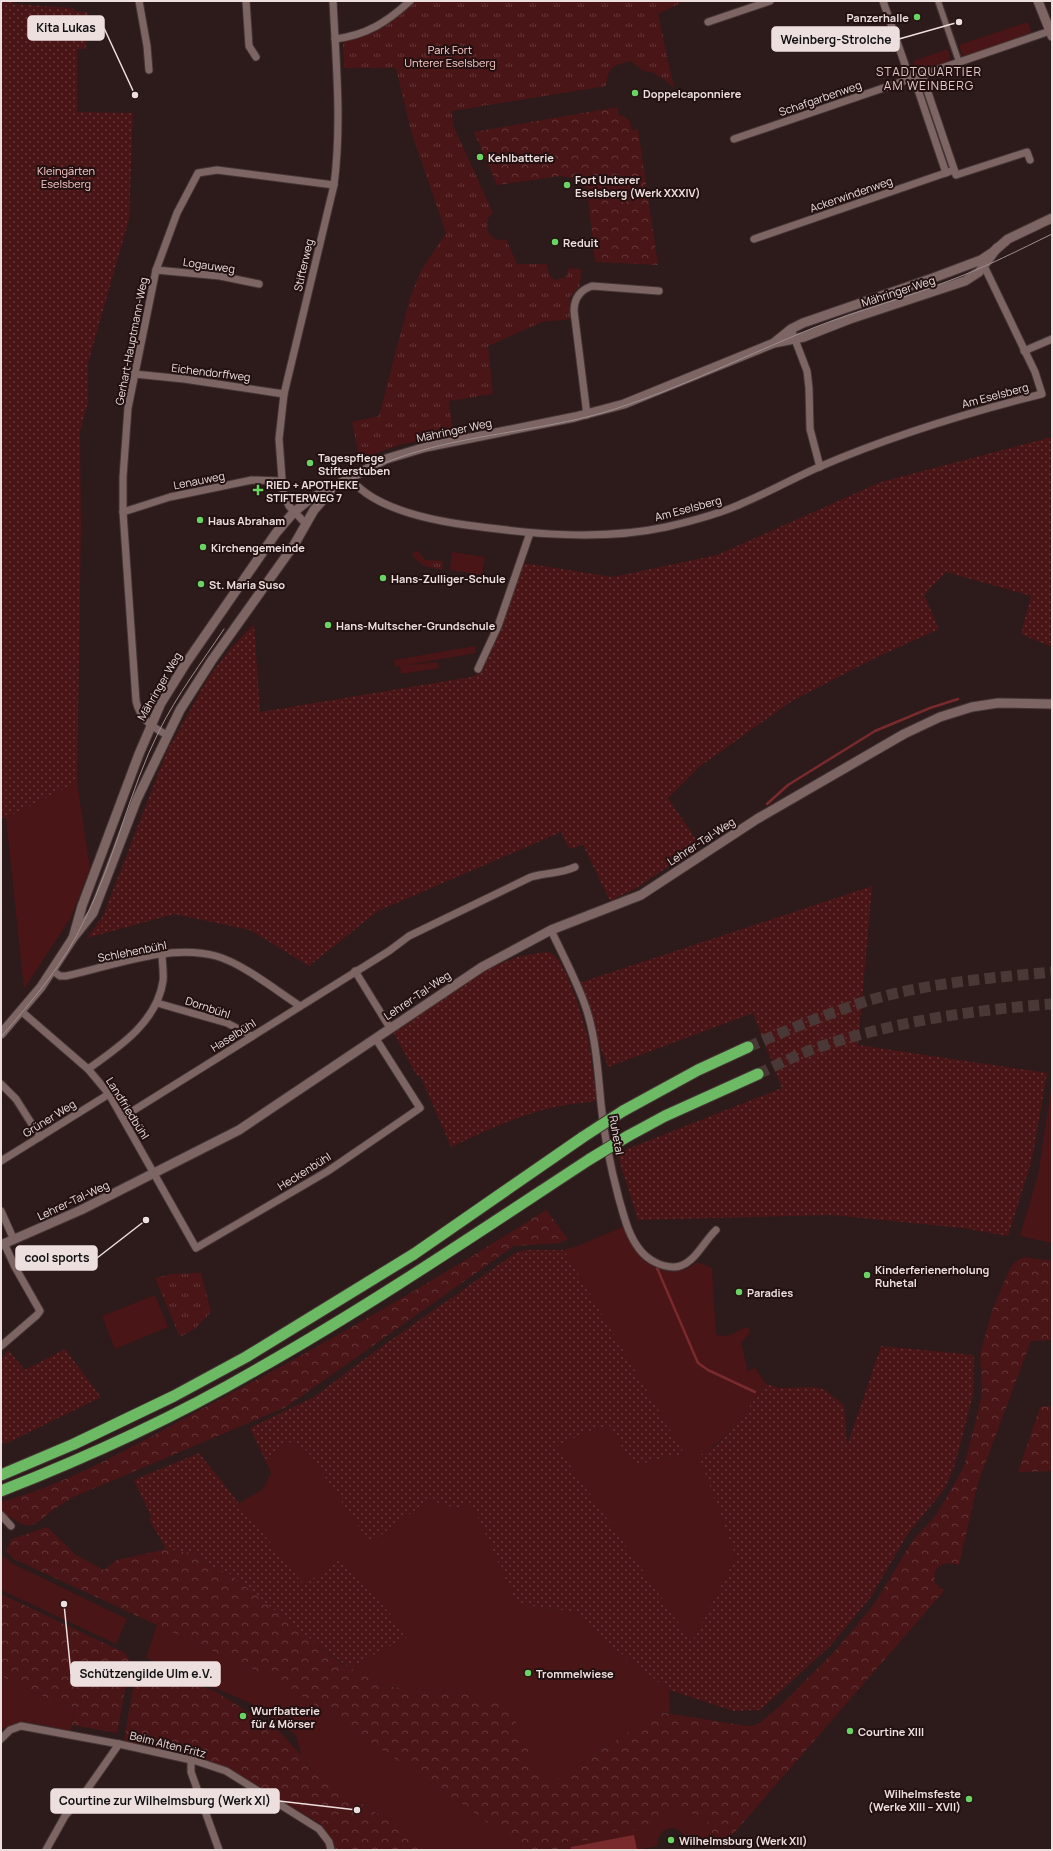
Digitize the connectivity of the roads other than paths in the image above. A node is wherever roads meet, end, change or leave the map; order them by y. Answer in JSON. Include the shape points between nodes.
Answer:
{"nodes":[{"id":1,"x":139,"y":1,"type":"edge"},
{"id":2,"x":246,"y":1,"type":"edge"},
{"id":3,"x":333,"y":1,"type":"edge"},
{"id":4,"x":410,"y":1,"type":"edge"},
{"id":5,"x":770,"y":1,"type":"edge"},
{"id":6,"x":884,"y":1,"type":"edge"},
{"id":7,"x":938,"y":1,"type":"edge"},
{"id":8,"x":1038,"y":1,"type":"edge"},
{"id":9,"x":708,"y":22,"type":"dead end"},
{"id":10,"x":1051,"y":34,"type":"edge"},
{"id":11,"x":335,"y":39,"type":"junction"},
{"id":12,"x":256,"y":57,"type":"dead end"},
{"id":13,"x":959,"y":62,"type":"junction"},
{"id":14,"x":149,"y":70,"type":"dead end"},
{"id":15,"x":922,"y":76,"type":"junction"},
{"id":16,"x":912,"y":79,"type":"junction"},
{"id":17,"x":734,"y":139,"type":"dead end"},
{"id":18,"x":1030,"y":160,"type":"dead end"},
{"id":19,"x":946,"y":173,"type":"junction"},
{"id":20,"x":955,"y":173,"type":"junction"},
{"id":21,"x":334,"y":185,"type":"junction"},
{"id":22,"x":1052,"y":218,"type":"edge"},
{"id":23,"x":754,"y":239,"type":"dead end"},
{"id":24,"x":982,"y":263,"type":"junction"},
{"id":25,"x":156,"y":270,"type":"junction"},
{"id":26,"x":259,"y":284,"type":"dead end"},
{"id":27,"x":659,"y":291,"type":"dead end"},
{"id":28,"x":791,"y":329,"type":"junction"},
{"id":29,"x":1052,"y":339,"type":"edge"},
{"id":30,"x":795,"y":340,"type":"junction"},
{"id":31,"x":774,"y":343,"type":"junction"},
{"id":32,"x":1024,"y":351,"type":"junction"},
{"id":33,"x":134,"y":374,"type":"junction"},
{"id":34,"x":284,"y":394,"type":"junction"},
{"id":35,"x":588,"y":415,"type":"junction"},
{"id":36,"x":820,"y":467,"type":"junction"},
{"id":37,"x":350,"y":478,"type":"junction"},
{"id":38,"x":281,"y":481,"type":"junction"},
{"id":39,"x":333,"y":489,"type":"junction"},
{"id":40,"x":123,"y":512,"type":"junction"},
{"id":41,"x":294,"y":512,"type":"junction"},
{"id":42,"x":306,"y":524,"type":"junction"},
{"id":43,"x":530,"y":533,"type":"junction"},
{"id":44,"x":478,"y":669,"type":"dead end"},
{"id":45,"x":1052,"y":704,"type":"edge"},
{"id":46,"x":150,"y":726,"type":"junction"},
{"id":47,"x":167,"y":735,"type":"junction"},
{"id":48,"x":575,"y":867,"type":"dead end"},
{"id":49,"x":551,"y":930,"type":"junction"},
{"id":50,"x":73,"y":938,"type":"junction"},
{"id":51,"x":162,"y":953,"type":"junction"},
{"id":52,"x":53,"y":971,"type":"junction"},
{"id":53,"x":355,"y":971,"type":"junction"},
{"id":54,"x":157,"y":1002,"type":"junction"},
{"id":55,"x":300,"y":1006,"type":"junction"},
{"id":56,"x":21,"y":1011,"type":"junction"},
{"id":57,"x":390,"y":1028,"type":"junction"},
{"id":58,"x":1,"y":1034,"type":"edge"},
{"id":59,"x":252,"y":1036,"type":"junction"},
{"id":60,"x":376,"y":1039,"type":"junction"},
{"id":61,"x":748,"y":1047,"type":"tunnel mouth"},
{"id":62,"x":88,"y":1069,"type":"junction"},
{"id":63,"x":758,"y":1074,"type":"tunnel mouth"},
{"id":64,"x":1,"y":1084,"type":"edge"},
{"id":65,"x":108,"y":1094,"type":"junction"},
{"id":66,"x":123,"y":1117,"type":"junction"},
{"id":67,"x":40,"y":1137,"type":"junction"},
{"id":68,"x":1,"y":1161,"type":"edge"},
{"id":69,"x":154,"y":1174,"type":"junction"},
{"id":70,"x":1,"y":1211,"type":"edge"},
{"id":71,"x":716,"y":1230,"type":"dead end"},
{"id":72,"x":14,"y":1240,"type":"junction"},
{"id":73,"x":3,"y":1244,"type":"edge"},
{"id":74,"x":1,"y":1346,"type":"edge"},
{"id":75,"x":1,"y":1475,"type":"edge"},
{"id":76,"x":1,"y":1491,"type":"edge"},
{"id":77,"x":2,"y":1516,"type":"edge"},
{"id":78,"x":11,"y":1526,"type":"dead end"},
{"id":79,"x":1,"y":1740,"type":"edge"},
{"id":80,"x":119,"y":1744,"type":"junction"},
{"id":81,"x":191,"y":1760,"type":"junction"},
{"id":82,"x":84,"y":1794,"type":"junction"},
{"id":83,"x":112,"y":1800,"type":"dead end"},
{"id":84,"x":46,"y":1850,"type":"edge"},
{"id":85,"x":219,"y":1850,"type":"edge"},
{"id":86,"x":331,"y":1850,"type":"edge"}],
"edges":[{"from":1,"to":14,"type":"street"},
{"from":2,"to":12,"type":"street","via":[[249,46]]},
{"from":3,"to":11,"type":"street","name":"Stifterweg"},
{"from":4,"to":11,"type":"street","via":[[389,19],[365,32]]},
{"from":5,"to":9,"type":"street"},
{"from":6,"to":16,"type":"street"},
{"from":7,"to":13,"type":"street"},
{"from":8,"to":10,"type":"street"},
{"from":10,"to":13,"type":"street","name":"Schafgarbenweg"},
{"from":11,"to":21,"type":"street","name":"Stifterweg","via":[[338,125]]},
{"from":13,"to":15,"type":"street","name":"Schafgarbenweg"},
{"from":15,"to":16,"type":"street","name":"Schafgarbenweg"},
{"from":15,"to":20,"type":"street"},
{"from":16,"to":17,"type":"street","name":"Schafgarbenweg"},
{"from":16,"to":19,"type":"street"},
{"from":18,"to":20,"type":"street","name":"Ackerwindenweg","via":[[1027,152]]},
{"from":19,"to":20,"type":"street","name":"Ackerwindenweg"},
{"from":19,"to":23,"type":"street","name":"Ackerwindenweg"},
{"from":21,"to":25,"type":"street","name":"Gerhart-Hauptmann-Weg","via":[[217,170],[198,173],[177,213]]},
{"from":21,"to":34,"type":"street","name":"Stifterweg"},
{"from":22,"to":24,"type":"street","name":"Mähringer Weg","via":[[1008,239]]},
{"from":24,"to":28,"type":"street","name":"Mähringer Weg","via":[[834,310]]},
{"from":24,"to":30,"type":"street","name":"Mähringer Weg","via":[[975,275],[950,286]]},
{"from":24,"to":32,"type":"street","name":"Am Eselsberg"},
{"from":25,"to":26,"type":"street","name":"Logauweg","via":[[220,276]]},
{"from":25,"to":33,"type":"street","name":"Gerhart-Hauptmann-Weg"},
{"from":27,"to":35,"type":"street","via":[[592,286],[576,298],[574,312]]},
{"from":28,"to":30,"type":"street"},
{"from":28,"to":31,"type":"street","name":"Mähringer Weg"},
{"from":29,"to":32,"type":"street"},
{"from":30,"to":31,"type":"street","name":"Mähringer Weg"},
{"from":30,"to":36,"type":"street","via":[[808,375],[810,429]]},
{"from":31,"to":35,"type":"street","name":"Mähringer Weg","via":[[639,399]]},
{"from":32,"to":36,"type":"street","name":"Am Eselsberg","via":[[1035,372],[1042,394],[942,421]]},
{"from":33,"to":34,"type":"street","name":"Eichendorffweg"},
{"from":33,"to":40,"type":"street","name":"Gerhart-Hauptmann-Weg","via":[[125,444]]},
{"from":34,"to":38,"type":"street","name":"Stifterweg","via":[[279,444]]},
{"from":35,"to":37,"type":"street","name":"Mähringer Weg","via":[[413,451],[386,459]]},
{"from":36,"to":43,"type":"street","name":"Am Eselsberg","via":[[742,504],[666,527],[601,534]]},
{"from":37,"to":39,"type":"street","name":"Mähringer Weg"},
{"from":37,"to":43,"type":"street","name":"Am Eselsberg","via":[[370,497],[417,515],[452,523]]},
{"from":38,"to":40,"type":"street","name":"Lenauweg","via":[[252,480],[170,497]]},
{"from":38,"to":41,"type":"street","name":"Stifterweg","via":[[287,502]]},
{"from":39,"to":41,"type":"street","name":"Mähringer Weg","via":[[310,499]]},
{"from":39,"to":42,"type":"street","name":"Mähringer Weg","via":[[314,510]]},
{"from":40,"to":46,"type":"street","name":"Gerhart-Hauptmann-Weg","via":[[135,697],[140,713]]},
{"from":41,"to":42,"type":"street","name":"Stifterweg"},
{"from":41,"to":46,"type":"street","name":"Mähringer Weg","via":[[276,533],[186,663]]},
{"from":42,"to":47,"type":"street","name":"Mähringer Weg","via":[[195,686]]},
{"from":43,"to":44,"type":"street","via":[[498,626]]},
{"from":45,"to":49,"type":"street","name":"Lehrer-Tal-Weg","via":[[998,703],[972,707],[940,717],[904,734],[785,802],[641,895]]},
{"from":46,"to":47,"type":"street"},
{"from":46,"to":50,"type":"street","name":"Mähringer Weg","via":[[82,906]]},
{"from":47,"to":50,"type":"street","name":"Mähringer Weg","via":[[137,799],[98,904],[91,917]]},
{"from":48,"to":53,"type":"street","name":"Haselbühl","via":[[563,873],[548,872],[524,881],[409,936]]},
{"from":49,"to":57,"type":"street","name":"Lehrer-Tal-Weg","via":[[482,967]]},
{"from":49,"to":71,"type":"street","name":"Ruhetal","via":[[586,1008],[614,1179],[625,1222],[634,1241],[655,1263],[681,1266],[692,1258]]},
{"from":50,"to":52,"type":"street","name":"Mähringer Weg"},
{"from":51,"to":52,"type":"street","name":"Schlehenbühl","via":[[66,976],[60,976]]},
{"from":51,"to":54,"type":"street","via":[[163,981]]},
{"from":51,"to":55,"type":"street","name":"Schlehenbühl","via":[[216,956],[237,965]]},
{"from":52,"to":56,"type":"street","name":"Mähringer Weg"},
{"from":53,"to":55,"type":"street","name":"Haselbühl"},
{"from":53,"to":57,"type":"street"},
{"from":54,"to":59,"type":"street","name":"Dornbühl","via":[[227,1023]]},
{"from":54,"to":62,"type":"street","via":[[142,1024],[123,1044]]},
{"from":55,"to":59,"type":"street","name":"Haselbühl"},
{"from":56,"to":58,"type":"street","name":"Mähringer Weg"},
{"from":56,"to":62,"type":"street","name":"Landfriedbühl"},
{"from":57,"to":60,"type":"street","name":"Lehrer-Tal-Weg"},
{"from":59,"to":66,"type":"street","name":"Haselbühl"},
{"from":60,"to":69,"type":"street","name":"Lehrer-Tal-Weg","via":[[239,1130]]},
{"from":60,"to":69,"type":"street","name":"Heckenbühl","via":[[420,1108],[328,1171],[196,1248]]},
{"from":61,"to":75,"type":"highway","bridge":true,"via":[[698,1070],[623,1111],[414,1254],[246,1357],[174,1396],[74,1444]]},
{"from":62,"to":65,"type":"street","name":"Landfriedbühl"},
{"from":63,"to":76,"type":"highway","bridge":true,"via":[[665,1116],[628,1136],[430,1265],[256,1370],[180,1411]]},
{"from":64,"to":67,"type":"street","via":[[16,1099]]},
{"from":65,"to":66,"type":"street","name":"Landfriedbühl"},
{"from":65,"to":67,"type":"street","name":"Grüner Weg"},
{"from":66,"to":69,"type":"street","name":"Landfriedbühl"},
{"from":67,"to":68,"type":"street","name":"Grüner Weg"},
{"from":69,"to":72,"type":"street","name":"Lehrer-Tal-Weg"},
{"from":70,"to":72,"type":"street"},
{"from":72,"to":73,"type":"street","name":"Lehrer-Tal-Weg"},
{"from":73,"to":74,"type":"street","via":[[40,1311]]},
{"from":77,"to":78,"type":"street"},
{"from":79,"to":80,"type":"street","name":"Beim Alten Fritz","via":[[10,1730],[21,1726]]},
{"from":80,"to":81,"type":"street","name":"Beim Alten Fritz"},
{"from":80,"to":82,"type":"street"},
{"from":81,"to":85,"type":"street","via":[[191,1772]]},
{"from":81,"to":86,"type":"street","name":"Beim Alten Fritz","via":[[226,1771],[319,1828],[329,1842]]},
{"from":82,"to":83,"type":"street","via":[[107,1802]]},
{"from":82,"to":84,"type":"street","via":[[65,1816]]}]}
